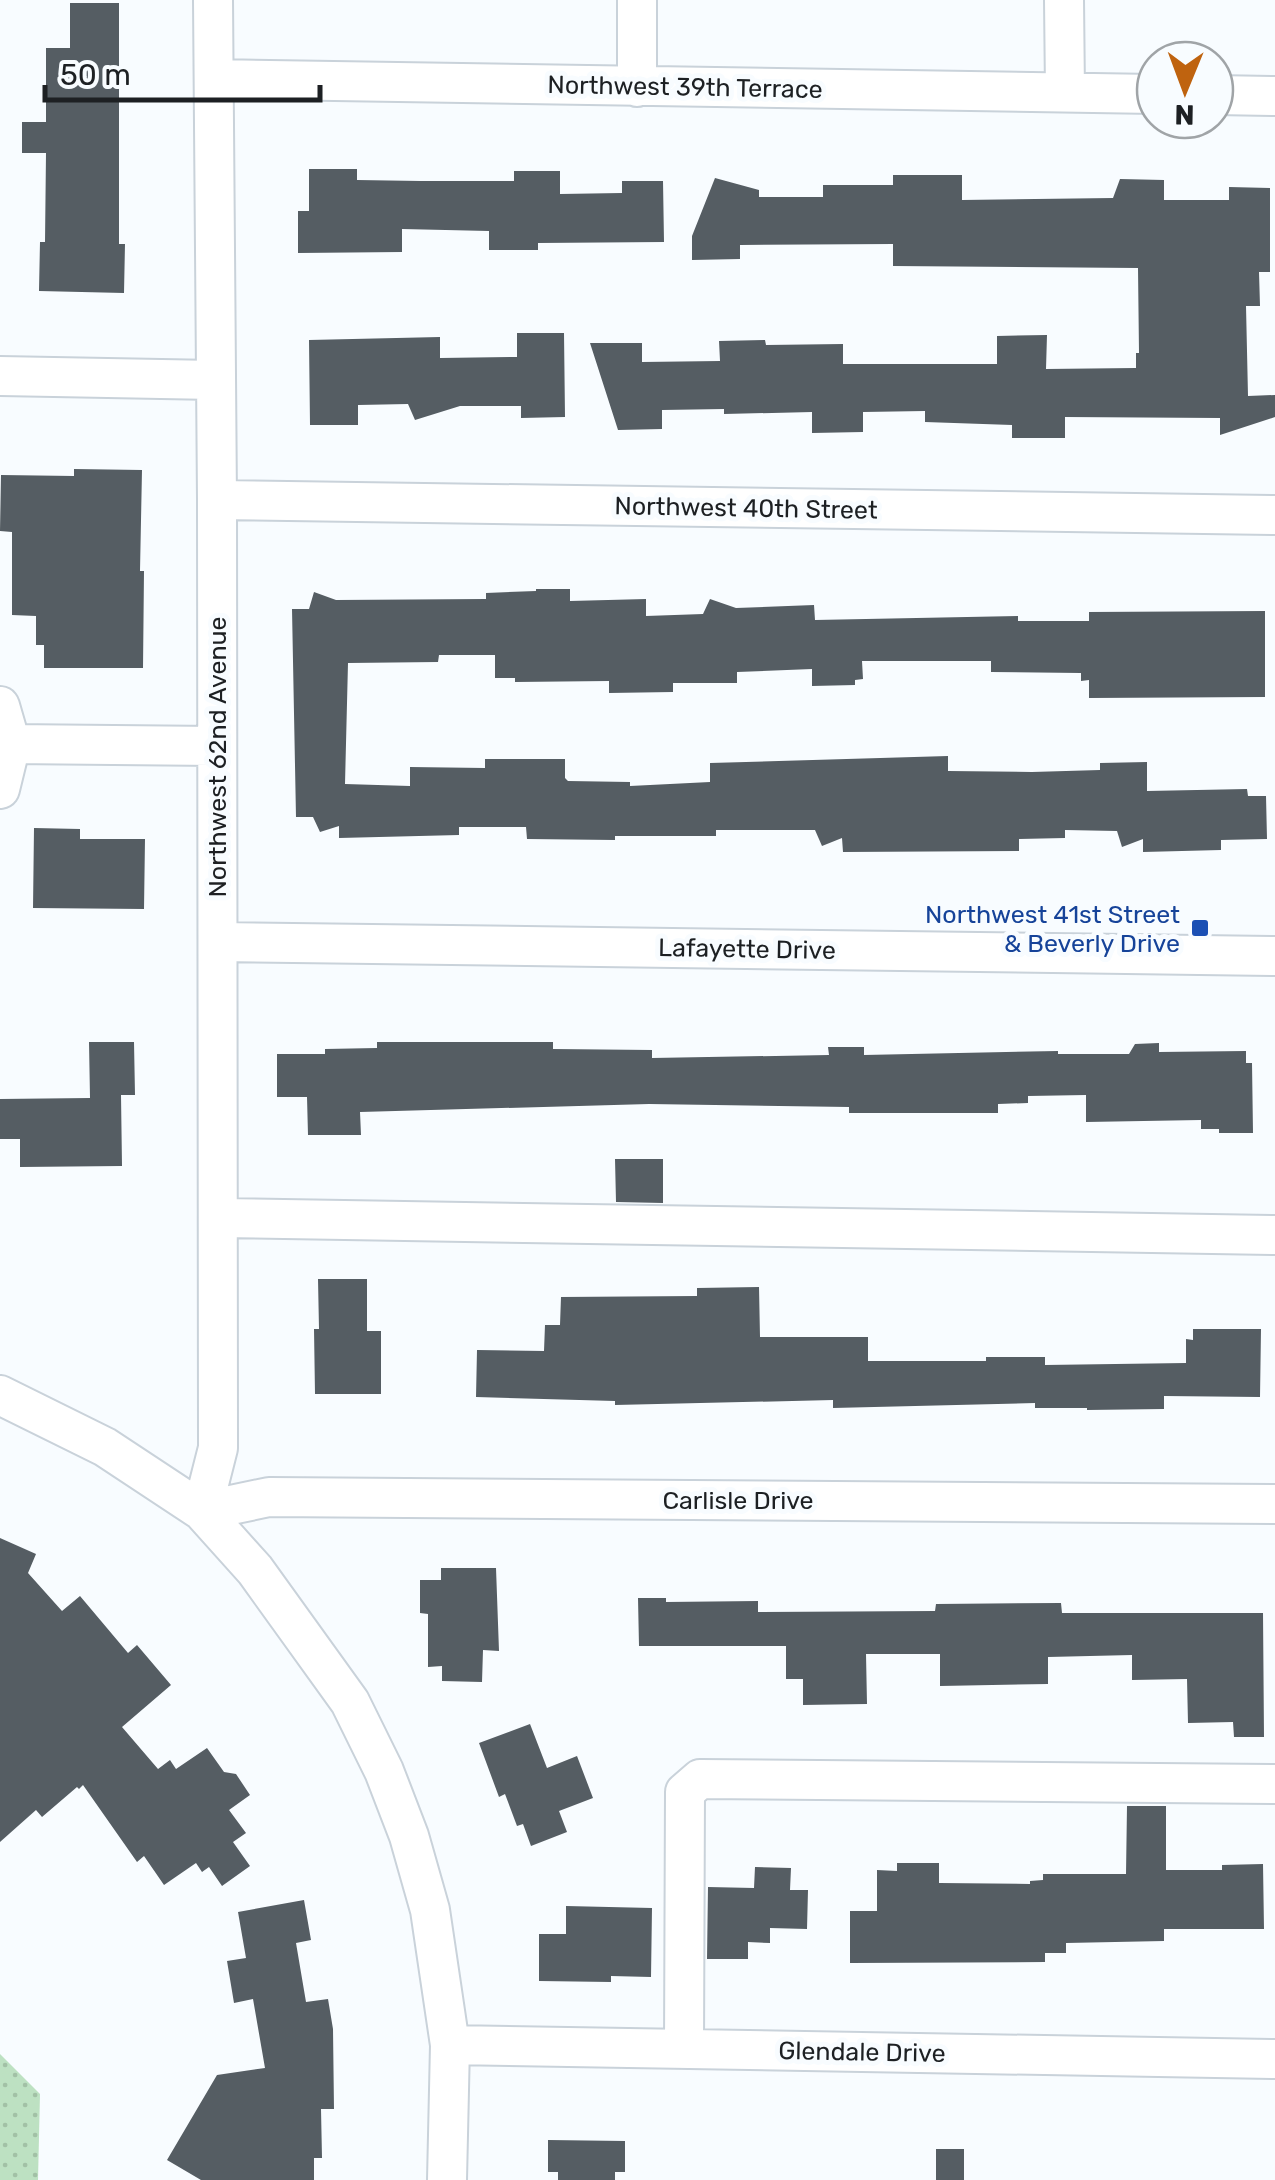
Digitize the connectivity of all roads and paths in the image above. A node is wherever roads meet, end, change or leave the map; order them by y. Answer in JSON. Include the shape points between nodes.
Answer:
{"nodes":[{"id":1,"x":212,"y":0,"type":"edge"},
{"id":2,"x":638,"y":0,"type":"edge"},
{"id":3,"x":1064,"y":0,"type":"edge"},
{"id":4,"x":214,"y":80,"type":"junction"},
{"id":5,"x":637,"y":88,"type":"junction"},
{"id":6,"x":1064,"y":92,"type":"junction"},
{"id":7,"x":1135,"y":94,"type":"edge"},
{"id":8,"x":1235,"y":95,"type":"edge"},
{"id":9,"x":1275,"y":96,"type":"edge"},
{"id":10,"x":0,"y":376,"type":"edge"},
{"id":11,"x":215,"y":380,"type":"junction"},
{"id":12,"x":217,"y":500,"type":"junction"},
{"id":13,"x":1275,"y":515,"type":"edge"},
{"id":14,"x":0,"y":706,"type":"edge"},
{"id":15,"x":12,"y":744,"type":"junction"},
{"id":16,"x":216,"y":746,"type":"junction"},
{"id":17,"x":0,"y":789,"type":"edge"},
{"id":18,"x":218,"y":942,"type":"junction"},
{"id":19,"x":1275,"y":956,"type":"edge"},
{"id":20,"x":220,"y":1218,"type":"junction"},
{"id":21,"x":1275,"y":1235,"type":"edge"},
{"id":22,"x":0,"y":1396,"type":"edge"},
{"id":23,"x":1275,"y":1504,"type":"edge"},
{"id":24,"x":202,"y":1512,"type":"junction"},
{"id":25,"x":1275,"y":1784,"type":"edge"},
{"id":26,"x":450,"y":2044,"type":"junction"},
{"id":27,"x":684,"y":2048,"type":"junction"},
{"id":28,"x":1275,"y":2059,"type":"edge"},
{"id":29,"x":447,"y":2180,"type":"edge"}],
"edges":[{"from":1,"to":4,"type":"street","name":"Northwest 62nd Avenue"},
{"from":2,"to":5,"type":"street"},
{"from":3,"to":6,"type":"street"},
{"from":4,"to":5,"type":"street","name":"Northwest 39th Terrace"},
{"from":4,"to":11,"type":"street","name":"Northwest 62nd Avenue"},
{"from":5,"to":6,"type":"street","name":"Northwest 39th Terrace"},
{"from":6,"to":7,"type":"street","name":"Northwest 39th Terrace"},
{"from":8,"to":9,"type":"street"},
{"from":10,"to":11,"type":"street"},
{"from":11,"to":12,"type":"street","name":"Northwest 62nd Avenue"},
{"from":12,"to":13,"type":"street","name":"Northwest 40th Street"},
{"from":12,"to":16,"type":"street","name":"Northwest 62nd Avenue"},
{"from":14,"to":15,"type":"street"},
{"from":15,"to":16,"type":"street"},
{"from":15,"to":17,"type":"street"},
{"from":16,"to":18,"type":"street","name":"Northwest 62nd Avenue"},
{"from":18,"to":19,"type":"street","name":"Lafayette Drive"},
{"from":18,"to":20,"type":"street","name":"Northwest 62nd Avenue"},
{"from":20,"to":21,"type":"street"},
{"from":20,"to":24,"type":"street","name":"Northwest 62nd Avenue","via":[[218,1448]]},
{"from":22,"to":24,"type":"street","via":[[104,1447]]},
{"from":23,"to":24,"type":"street","name":"Carlisle Drive","via":[[269,1497]]},
{"from":24,"to":26,"type":"street","via":[[308,1640],[350,1702],[384,1771],[430,1910]]},
{"from":25,"to":27,"type":"street","via":[[700,1779],[686,1792]]},
{"from":26,"to":27,"type":"street","name":"Glendale Drive"},
{"from":26,"to":29,"type":"street"},
{"from":27,"to":28,"type":"street","name":"Glendale Drive"}]}
